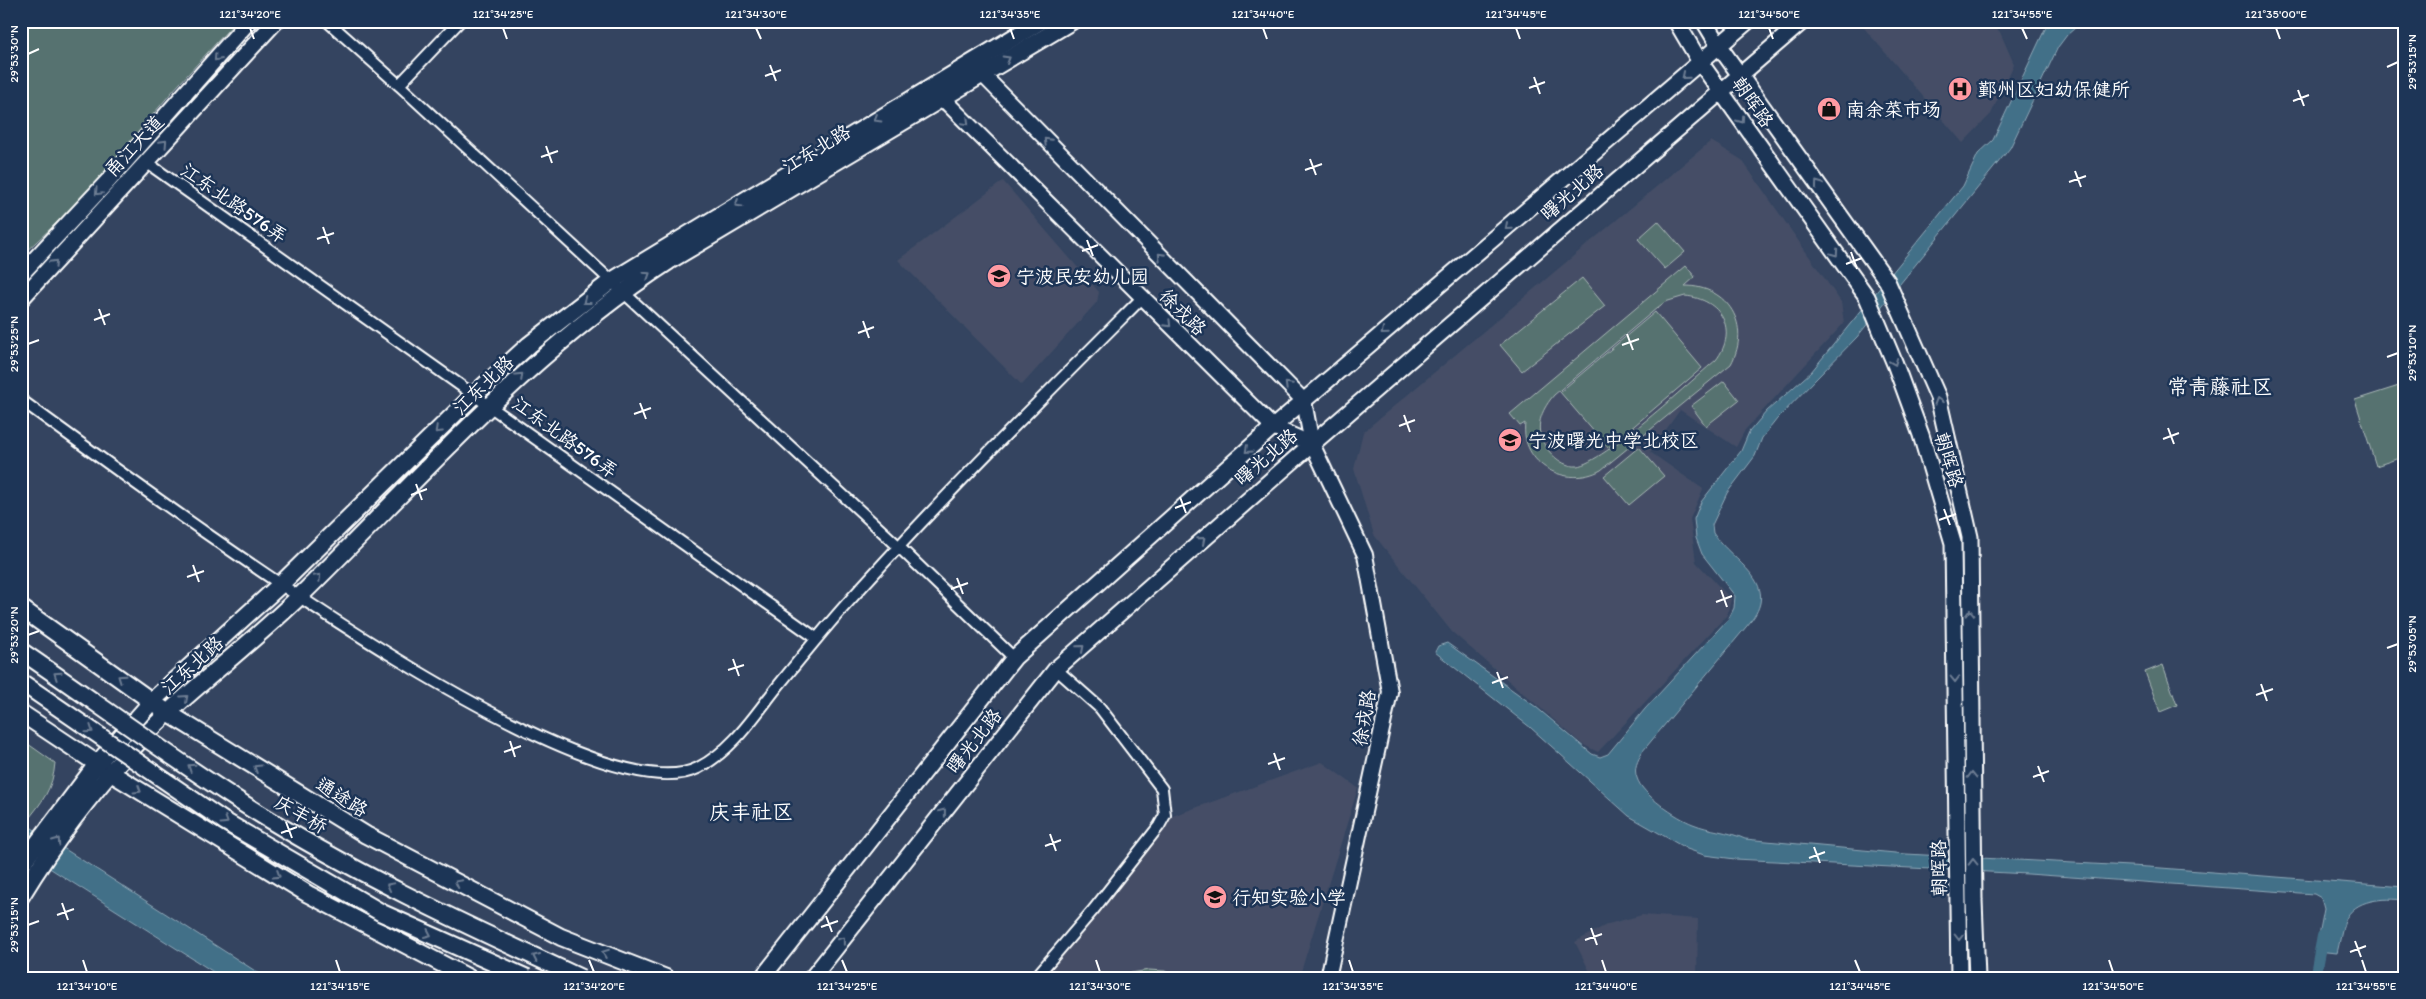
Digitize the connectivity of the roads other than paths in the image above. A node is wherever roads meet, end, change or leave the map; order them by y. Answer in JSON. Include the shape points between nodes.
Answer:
{"nodes":[{"id":1,"x":250,"y":21,"type":"edge"},
{"id":2,"x":276,"y":21,"type":"edge"},
{"id":3,"x":326,"y":21,"type":"edge"},
{"id":4,"x":460,"y":21,"type":"edge"},
{"id":5,"x":1041,"y":21,"type":"edge"},
{"id":6,"x":1072,"y":21,"type":"edge"},
{"id":7,"x":1676,"y":21,"type":"edge"},
{"id":8,"x":1704,"y":21,"type":"edge"},
{"id":9,"x":1748,"y":21,"type":"edge"},
{"id":10,"x":1803,"y":21,"type":"edge"},
{"id":11,"x":1719,"y":46,"type":"junction"},
{"id":12,"x":1700,"y":62,"type":"junction"},
{"id":13,"x":976,"y":68,"type":"junction"},
{"id":14,"x":1739,"y":74,"type":"junction"},
{"id":15,"x":399,"y":85,"type":"junction"},
{"id":16,"x":1720,"y":91,"type":"junction"},
{"id":17,"x":937,"y":93,"type":"junction"},
{"id":18,"x":146,"y":162,"type":"junction"},
{"id":19,"x":21,"y":274,"type":"edge"},
{"id":20,"x":616,"y":287,"type":"junction"},
{"id":21,"x":1142,"y":298,"type":"junction"},
{"id":22,"x":21,"y":299,"type":"edge"},
{"id":23,"x":475,"y":394,"type":"junction"},
{"id":24,"x":21,"y":400,"type":"edge"},
{"id":25,"x":1304,"y":401,"type":"junction"},
{"id":26,"x":490,"y":405,"type":"junction"},
{"id":27,"x":1272,"y":428,"type":"junction"},
{"id":28,"x":1312,"y":444,"type":"junction"},
{"id":29,"x":898,"y":546,"type":"junction"},
{"id":30,"x":280,"y":585,"type":"junction"},
{"id":31,"x":298,"y":598,"type":"junction"},
{"id":32,"x":21,"y":608,"type":"edge"},
{"id":33,"x":816,"y":638,"type":"junction"},
{"id":34,"x":21,"y":651,"type":"edge"},
{"id":35,"x":1014,"y":658,"type":"junction"},
{"id":36,"x":1056,"y":669,"type":"junction"},
{"id":37,"x":21,"y":682,"type":"edge"},
{"id":38,"x":153,"y":700,"type":"junction"},
{"id":39,"x":21,"y":713,"type":"edge"},
{"id":40,"x":168,"y":713,"type":"junction"},
{"id":41,"x":97,"y":764,"type":"junction"},
{"id":42,"x":111,"y":773,"type":"junction"},
{"id":43,"x":72,"y":808,"type":"junction"},
{"id":44,"x":1965,"y":823,"type":"junction"},
{"id":45,"x":27,"y":866,"type":"edge"},
{"id":46,"x":21,"y":896,"type":"edge"},
{"id":47,"x":469,"y":978,"type":"edge"},
{"id":48,"x":527,"y":978,"type":"edge"},
{"id":49,"x":581,"y":978,"type":"edge"},
{"id":50,"x":666,"y":978,"type":"edge"},
{"id":51,"x":762,"y":978,"type":"edge"},
{"id":52,"x":812,"y":978,"type":"edge"},
{"id":53,"x":1035,"y":978,"type":"edge"},
{"id":54,"x":1328,"y":978,"type":"edge"},
{"id":55,"x":1959,"y":978,"type":"edge"},
{"id":56,"x":1978,"y":978,"type":"edge"}],
"edges":[{"from":1,"to":19,"type":"main road","name":"甬江大道","one_way":true},
{"from":18,"to":2,"type":"main road","name":"甬江大道","one_way":true},
{"from":3,"to":15,"type":"street"},
{"from":4,"to":15,"type":"street"},
{"from":5,"to":13,"type":"main road","name":"江东北路"},
{"from":13,"to":6,"type":"main road","name":"江东北路","one_way":true},
{"from":7,"to":12,"type":"main road","name":"朝晖路"},
{"from":8,"to":11,"type":"main road","name":"朝晖路"},
{"from":9,"to":11,"type":"main road","name":"曙光北路"},
{"from":10,"to":14,"type":"main road","name":"曙光北路"},
{"from":11,"to":12,"type":"main road","name":"曙光北路"},
{"from":11,"to":14,"type":"main road","name":"朝晖路"},
{"from":12,"to":16,"type":"main road","name":"朝晖路"},
{"from":12,"to":25,"type":"main road","name":"曙光北路","one_way":true},
{"from":13,"to":17,"type":"main road","name":"江东北路"},
{"from":25,"to":13,"type":"street","name":"徐戎路","one_way":true},
{"from":14,"to":16,"type":"main road","name":"曙光北路"},
{"from":44,"to":14,"type":"main road","name":"朝晖路","one_way":true,"via":[[1970,537],[1938,397],[1887,281]]},
{"from":15,"to":20,"type":"street"},
{"from":16,"to":28,"type":"main road","name":"曙光北路"},
{"from":16,"to":44,"type":"main road","name":"朝晖路","one_way":true,"via":[[1867,297],[1921,435],[1952,542]]},
{"from":17,"to":20,"type":"main road","name":"江东北路","via":[[823,168]]},
{"from":17,"to":21,"type":"street","name":"徐戎路","one_way":true},
{"from":22,"to":18,"type":"main road","name":"甬江大道","one_way":true},
{"from":18,"to":23,"type":"street","name":"江东北路576弄"},
{"from":20,"to":23,"type":"main road","name":"江东北路","one_way":true,"via":[[529,346]]},
{"from":26,"to":20,"type":"main road","name":"江东北路","one_way":true},
{"from":20,"to":29,"type":"street"},
{"from":21,"to":27,"type":"street","name":"徐戎路","one_way":true},
{"from":21,"to":29,"type":"street","via":[[959,480]]},
{"from":23,"to":26,"type":"street","name":"江东北路576弄"},
{"from":23,"to":30,"type":"main road","name":"江东北路","one_way":true},
{"from":24,"to":30,"type":"street"},
{"from":25,"to":27,"type":"main road","name":"曙光北路"},
{"from":25,"to":28,"type":"street","name":"徐戎路"},
{"from":31,"to":26,"type":"main road","name":"江东北路","one_way":true},
{"from":26,"to":33,"type":"street","name":"江东北路576弄"},
{"from":27,"to":28,"type":"street","name":"徐戎路"},
{"from":27,"to":35,"type":"main road","name":"曙光北路","one_way":true},
{"from":36,"to":28,"type":"main road","name":"曙光北路","one_way":true},
{"from":28,"to":54,"type":"street","name":"徐戎路","via":[[1364,556],[1390,692]]},
{"from":29,"to":33,"type":"street"},
{"from":29,"to":35,"type":"street"},
{"from":30,"to":31,"type":"street"},
{"from":30,"to":38,"type":"main road","name":"江东北路"},
{"from":31,"to":33,"type":"street","via":[[494,715],[603,763],[647,774],[691,770],[734,742]]},
{"from":40,"to":31,"type":"main road","name":"江东北路","one_way":true},
{"from":38,"to":32,"type":"main road","name":"通途路","one_way":true},
{"from":49,"to":34,"type":"main road","name":"庆丰桥","one_way":true,"bridge":true,"via":[[447,916],[314,844],[237,799]]},
{"from":35,"to":51,"type":"main road","name":"曙光北路"},
{"from":52,"to":36,"type":"main road","name":"曙光北路","one_way":true},
{"from":36,"to":53,"type":"street","via":[[1100,708],[1162,789],[1165,815],[1094,909]]},
{"from":37,"to":48,"type":"main road","one_way":true,"bridge":true,"via":[[232,826],[382,913]]},
{"from":38,"to":40,"type":"main road","name":"通途路"},
{"from":38,"to":41,"type":"main road","name":"江东北路"},
{"from":39,"to":41,"type":"main road"},
{"from":40,"to":42,"type":"main road","name":"江东北路"},
{"from":50,"to":40,"type":"main road","name":"通途路","one_way":true,"via":[[561,936],[366,835]]},
{"from":41,"to":42,"type":"main road"},
{"from":41,"to":43,"type":"main road","name":"江东北路"},
{"from":42,"to":43,"type":"main road","name":"江东北路"},
{"from":42,"to":47,"type":"main road","one_way":true,"via":[[308,894]]},
{"from":43,"to":45,"type":"main road","name":"江东北路"},
{"from":44,"to":55,"type":"main road","name":"朝晖路","one_way":true,"via":[[1959,896]]},
{"from":56,"to":44,"type":"main road","name":"朝晖路","one_way":true,"via":[[1974,900]]},
{"from":45,"to":46,"type":"main road","name":"江东北路"}]}
